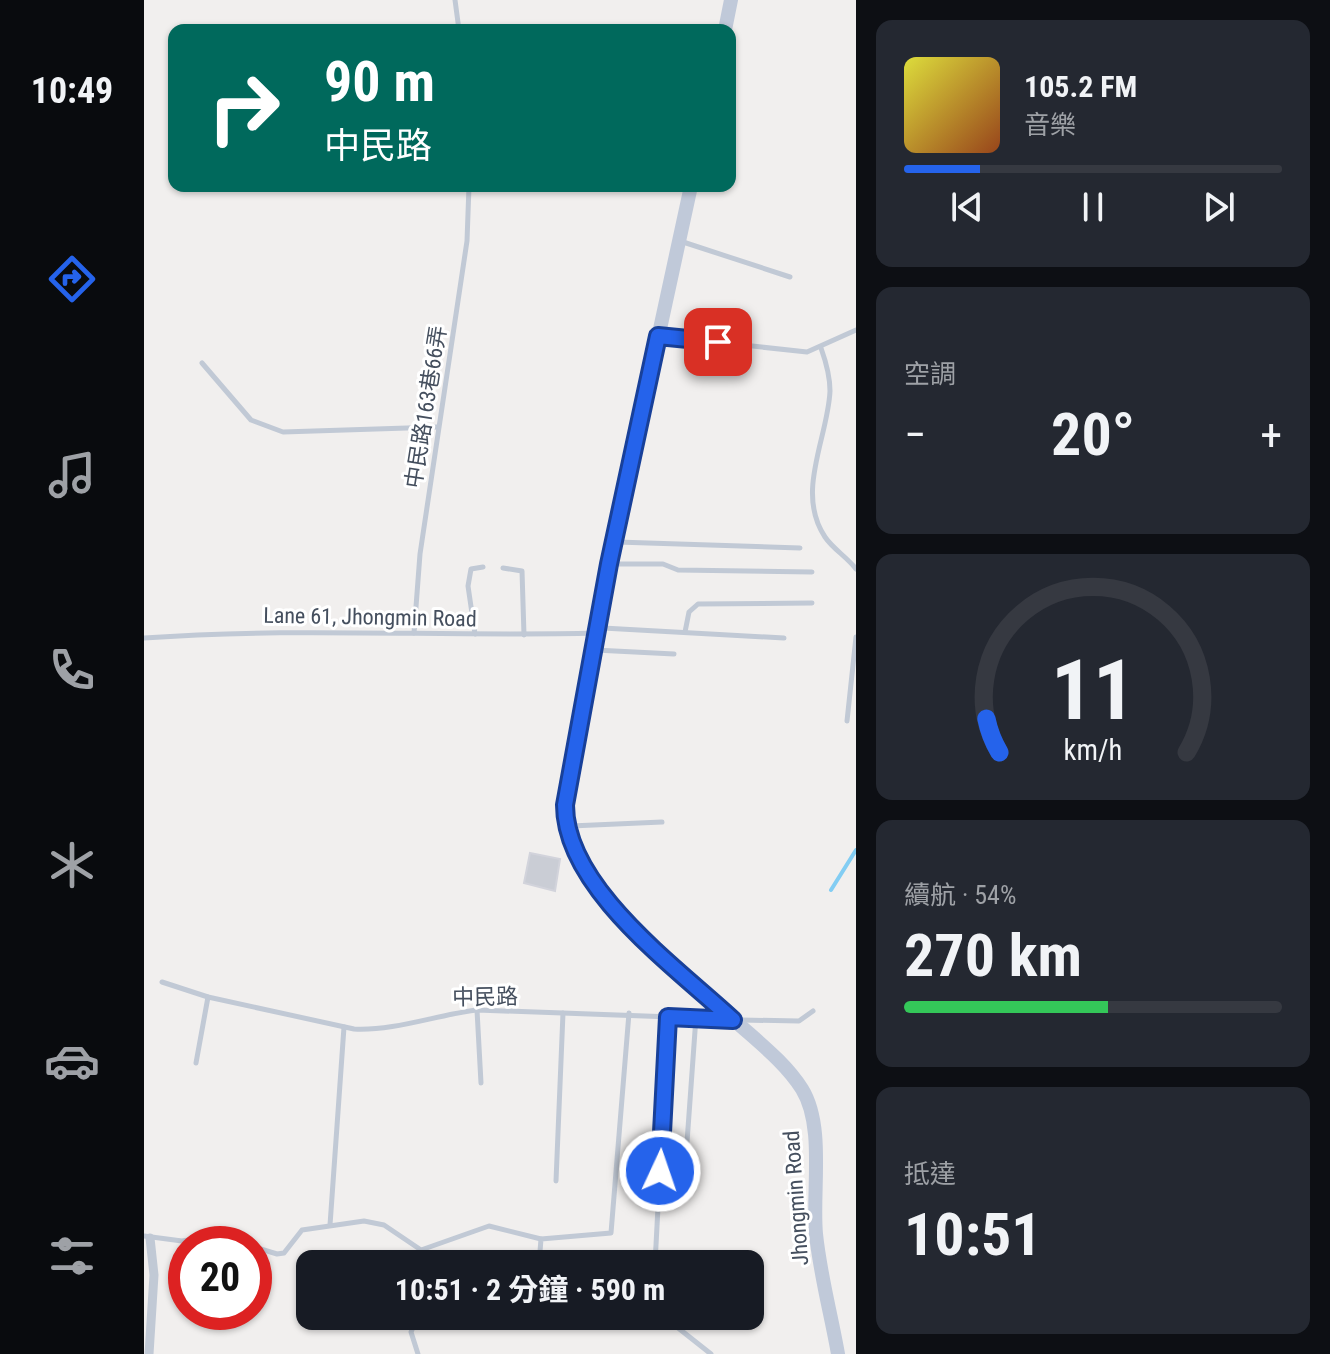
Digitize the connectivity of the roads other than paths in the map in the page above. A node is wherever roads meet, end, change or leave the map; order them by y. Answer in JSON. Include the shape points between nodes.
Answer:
{"nodes":[{"id":1,"x":455,"y":0,"type":"edge"},
{"id":2,"x":731,"y":0,"type":"edge"},
{"id":3,"x":458,"y":24,"type":"edge"},
{"id":4,"x":726,"y":24,"type":"edge"},
{"id":5,"x":469,"y":192,"type":"edge"},
{"id":6,"x":690,"y":192,"type":"edge"},
{"id":7,"x":679,"y":241,"type":"junction"},
{"id":8,"x":790,"y":277,"type":"dead end"},
{"id":9,"x":856,"y":330,"type":"edge"},
{"id":10,"x":658,"y":336,"type":"junction"},
{"id":11,"x":821,"y":348,"type":"junction"},
{"id":12,"x":202,"y":363,"type":"dead end"},
{"id":13,"x":438,"y":427,"type":"junction"},
{"id":14,"x":614,"y":542,"type":"junction"},
{"id":15,"x":800,"y":548,"type":"dead end"},
{"id":16,"x":609,"y":564,"type":"junction"},
{"id":17,"x":483,"y":567,"type":"dead end"},
{"id":18,"x":503,"y":568,"type":"dead end"},
{"id":19,"x":856,"y":569,"type":"edge"},
{"id":20,"x":812,"y":572,"type":"dead end"},
{"id":21,"x":812,"y":603,"type":"dead end"},
{"id":22,"x":414,"y":633,"type":"junction"},
{"id":23,"x":596,"y":633,"type":"junction"},
{"id":24,"x":685,"y":633,"type":"junction"},
{"id":25,"x":475,"y":634,"type":"junction"},
{"id":26,"x":524,"y":635,"type":"junction"},
{"id":27,"x":856,"y":637,"type":"edge"},
{"id":28,"x":144,"y":638,"type":"edge"},
{"id":29,"x":784,"y":638,"type":"dead end"},
{"id":30,"x":594,"y":650,"type":"junction"},
{"id":31,"x":674,"y":654,"type":"dead end"},
{"id":32,"x":847,"y":721,"type":"dead end"},
{"id":33,"x":662,"y":822,"type":"dead end"},
{"id":34,"x":566,"y":826,"type":"junction"},
{"id":35,"x":162,"y":982,"type":"dead end"},
{"id":36,"x":208,"y":997,"type":"junction"},
{"id":37,"x":477,"y":1010,"type":"junction"},
{"id":38,"x":813,"y":1011,"type":"dead end"},
{"id":39,"x":563,"y":1013,"type":"junction"},
{"id":40,"x":629,"y":1013,"type":"junction"},
{"id":41,"x":668,"y":1017,"type":"junction"},
{"id":42,"x":696,"y":1017,"type":"junction"},
{"id":43,"x":733,"y":1020,"type":"junction"},
{"id":44,"x":344,"y":1027,"type":"junction"},
{"id":45,"x":196,"y":1063,"type":"dead end"},
{"id":46,"x":481,"y":1083,"type":"dead end"},
{"id":47,"x":556,"y":1181,"type":"dead end"},
{"id":48,"x":684,"y":1184,"type":"dead end"},
{"id":49,"x":330,"y":1225,"type":"junction"},
{"id":50,"x":147,"y":1237,"type":"edge"},
{"id":51,"x":168,"y":1239,"type":"edge"},
{"id":52,"x":541,"y":1239,"type":"junction"},
{"id":53,"x":540,"y":1250,"type":"edge"},
{"id":54,"x":656,"y":1250,"type":"edge"},
{"id":55,"x":272,"y":1252,"type":"edge"},
{"id":56,"x":412,"y":1330,"type":"edge"},
{"id":57,"x":681,"y":1330,"type":"edge"},
{"id":58,"x":149,"y":1354,"type":"edge"},
{"id":59,"x":418,"y":1354,"type":"edge"},
{"id":60,"x":711,"y":1354,"type":"edge"},
{"id":61,"x":838,"y":1354,"type":"edge"}],
"edges":[{"from":1,"to":3,"type":"lane"},
{"from":2,"to":4,"type":"street"},
{"from":5,"to":13,"type":"lane","name":"中民路163巷66弄","via":[[467,241]]},
{"from":6,"to":7,"type":"street","name":"Jhongmin Road"},
{"from":7,"to":8,"type":"lane"},
{"from":7,"to":10,"type":"street","name":"Jhongmin Road"},
{"from":9,"to":11,"type":"lane"},
{"from":10,"to":11,"type":"lane","via":[[807,352]]},
{"from":10,"to":14,"type":"street","name":"Jhongmin Road"},
{"from":11,"to":19,"type":"lane","via":[[830,389],[813,478],[817,521],[826,539]]},
{"from":12,"to":13,"type":"lane","via":[[251,420],[283,432]]},
{"from":13,"to":22,"type":"lane","name":"中民路163巷66弄"},
{"from":14,"to":15,"type":"lane"},
{"from":14,"to":16,"type":"street","name":"Jhongmin Road"},
{"from":16,"to":20,"type":"lane"},
{"from":16,"to":23,"type":"street","name":"Jhongmin Road"},
{"from":17,"to":25,"type":"lane","via":[[471,569],[468,586]]},
{"from":18,"to":26,"type":"lane","via":[[522,571]]},
{"from":21,"to":24,"type":"lane","via":[[698,604],[689,612]]},
{"from":22,"to":25,"type":"lane","name":"Lane 61, Jhongmin Road"},
{"from":22,"to":28,"type":"lane","name":"Lane 61, Jhongmin Road","via":[[236,632]]},
{"from":23,"to":24,"type":"lane","name":"Lane 61, Jhongmin Road","via":[[603,628]]},
{"from":23,"to":26,"type":"lane","name":"Lane 61, Jhongmin Road"},
{"from":23,"to":30,"type":"street","name":"Jhongmin Road"},
{"from":24,"to":29,"type":"lane","name":"Lane 61, Jhongmin Road"},
{"from":25,"to":26,"type":"lane","name":"Lane 61, Jhongmin Road"},
{"from":27,"to":32,"type":"lane"},
{"from":30,"to":31,"type":"lane"},
{"from":30,"to":34,"type":"street","name":"Jhongmin Road","via":[[565,805]]},
{"from":33,"to":34,"type":"lane"},
{"from":34,"to":43,"type":"street","name":"Jhongmin Road","via":[[574,852],[606,899]]},
{"from":35,"to":36,"type":"lane","name":"中民路"},
{"from":36,"to":44,"type":"lane","name":"中民路"},
{"from":36,"to":45,"type":"lane"},
{"from":37,"to":39,"type":"lane","name":"中民路"},
{"from":37,"to":44,"type":"lane","name":"中民路","via":[[373,1030]]},
{"from":37,"to":46,"type":"lane"},
{"from":38,"to":43,"type":"lane","name":"中民路","via":[[799,1021]]},
{"from":39,"to":40,"type":"lane","name":"中民路"},
{"from":39,"to":47,"type":"lane"},
{"from":40,"to":41,"type":"lane","name":"中民路"},
{"from":40,"to":52,"type":"lane","via":[[611,1233]]},
{"from":41,"to":42,"type":"lane","name":"中民路"},
{"from":41,"to":54,"type":"lane"},
{"from":42,"to":43,"type":"lane","name":"中民路"},
{"from":42,"to":48,"type":"lane"},
{"from":43,"to":61,"type":"street","name":"Jhongmin Road","via":[[772,1053],[803,1091],[814,1124],[816,1234]]},
{"from":44,"to":49,"type":"lane"},
{"from":49,"to":52,"type":"lane","via":[[384,1225],[421,1250],[489,1226]]},
{"from":49,"to":55,"type":"lane","via":[[302,1230],[284,1253]]},
{"from":50,"to":51,"type":"lane"},
{"from":50,"to":58,"type":"street","via":[[154,1275]]},
{"from":52,"to":53,"type":"lane"},
{"from":56,"to":59,"type":"lane"},
{"from":57,"to":60,"type":"lane"}]}
